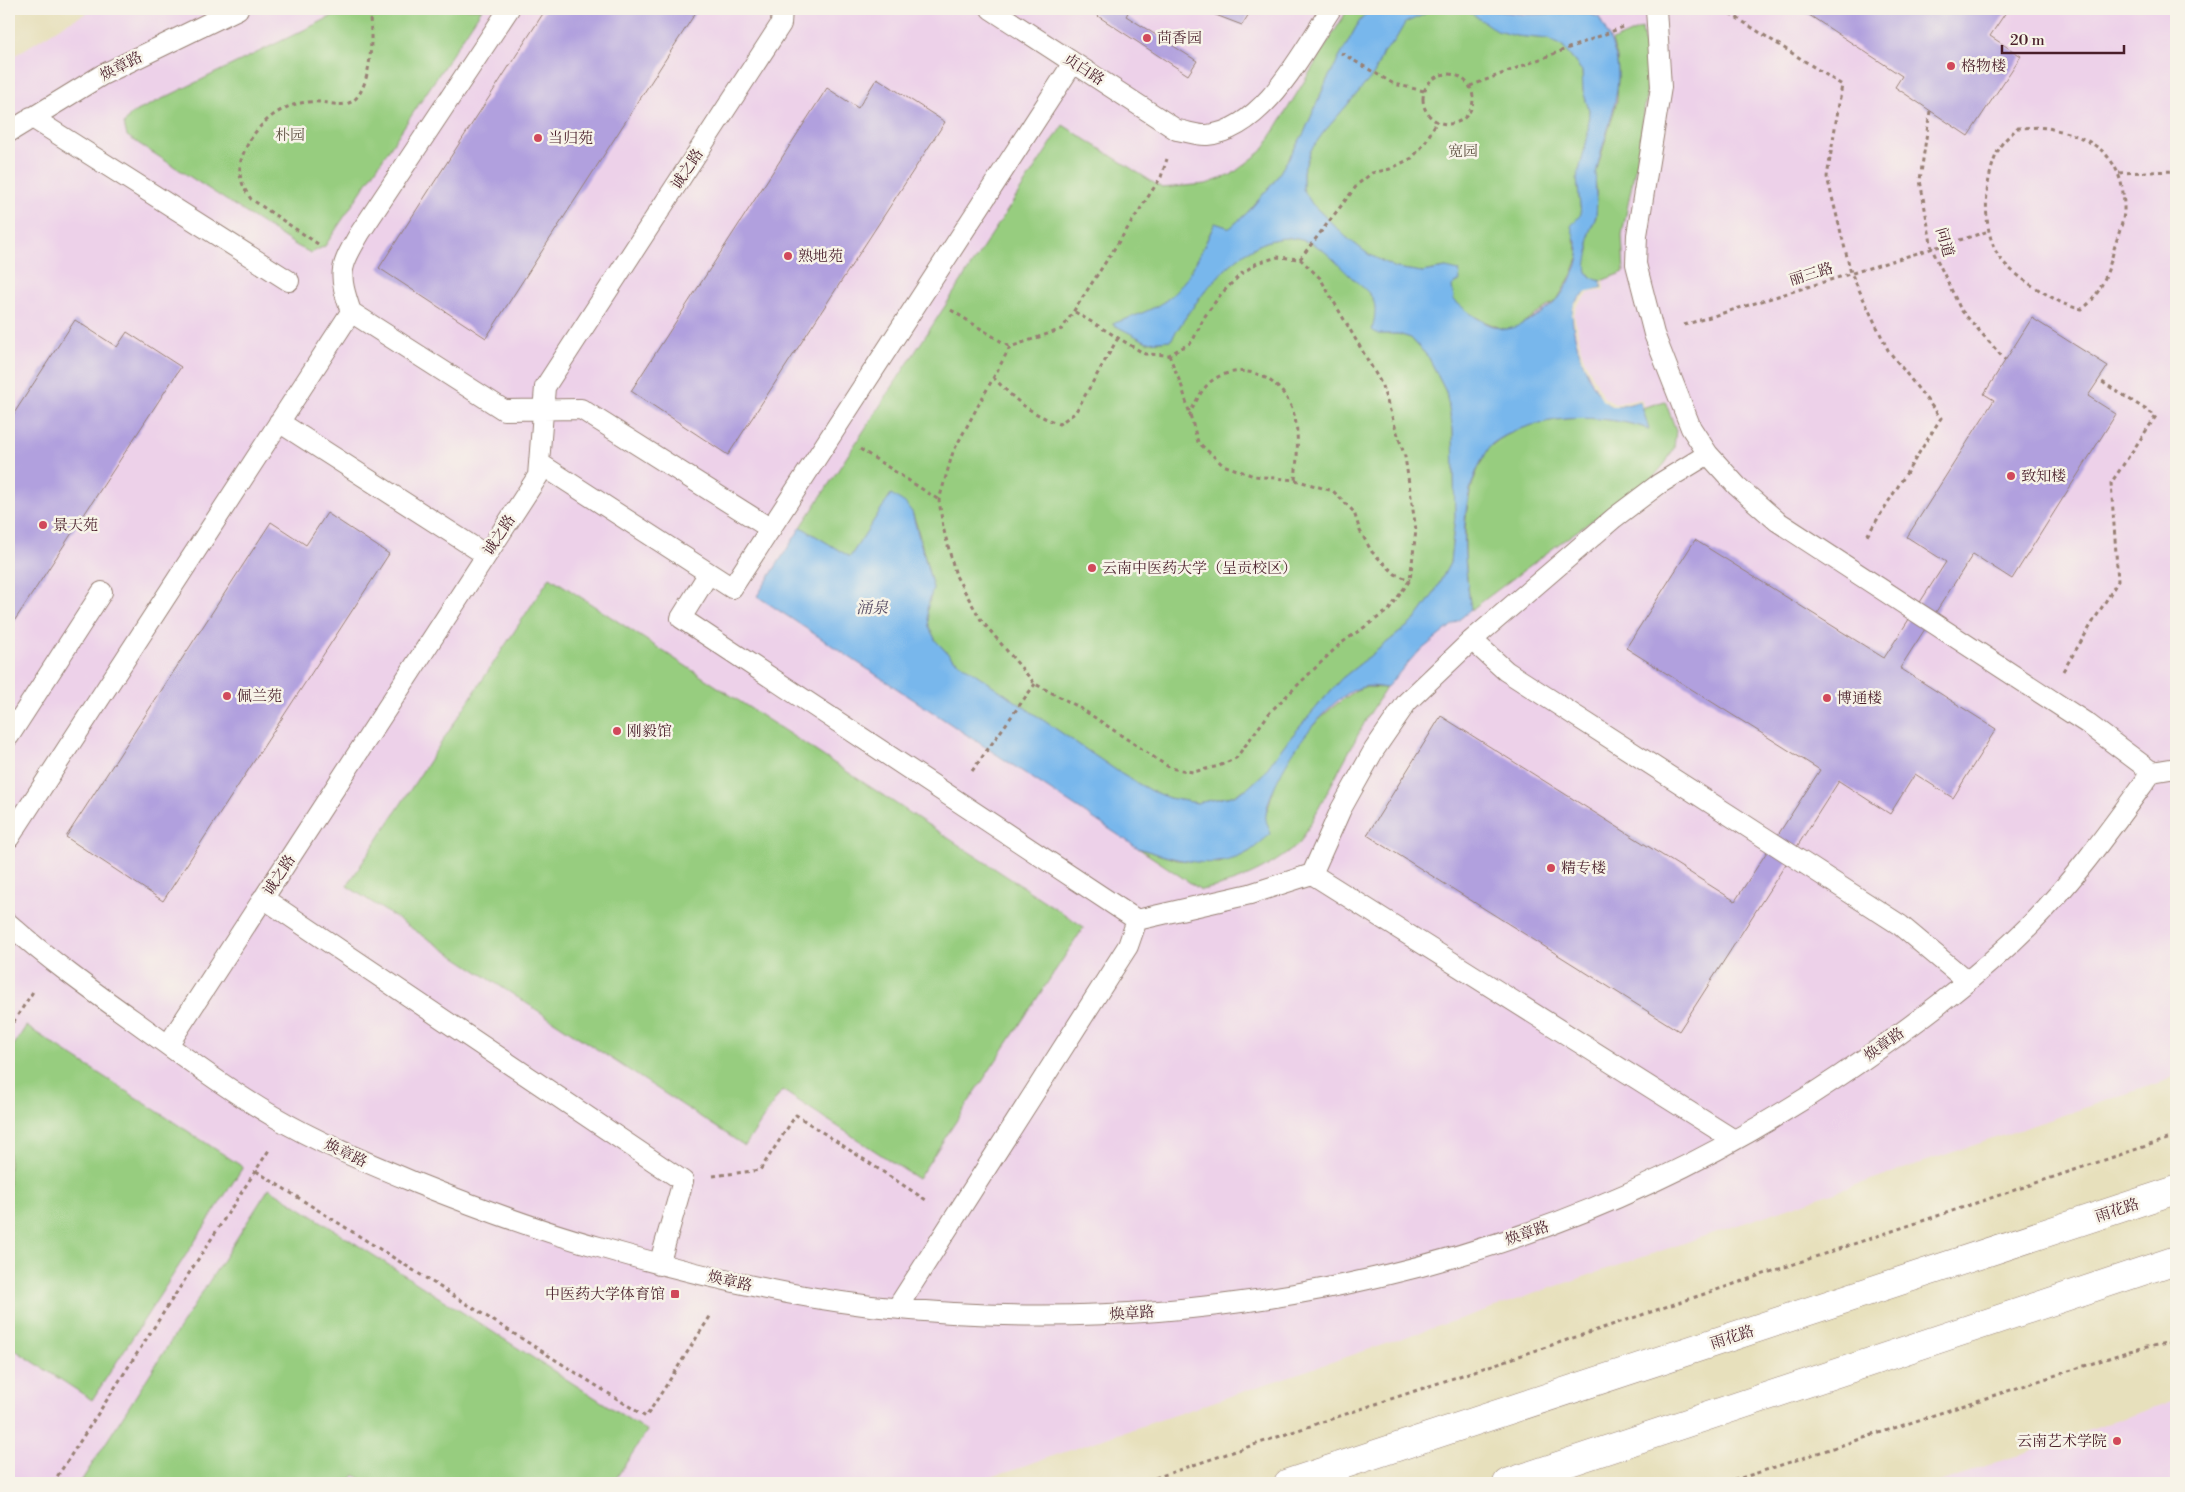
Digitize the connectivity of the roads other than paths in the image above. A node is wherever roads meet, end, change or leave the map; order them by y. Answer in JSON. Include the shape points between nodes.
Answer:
{"nodes":[{"id":1,"x":238,"y":9,"type":"edge"},
{"id":2,"x":508,"y":9,"type":"edge"},
{"id":3,"x":782,"y":9,"type":"edge"},
{"id":4,"x":990,"y":9,"type":"edge"},
{"id":5,"x":1331,"y":9,"type":"edge"},
{"id":6,"x":1657,"y":11,"type":"edge"},
{"id":7,"x":1073,"y":63,"type":"junction"},
{"id":8,"x":31,"y":117,"type":"junction"},
{"id":9,"x":9,"y":132,"type":"edge"},
{"id":10,"x":289,"y":281,"type":"dead end"},
{"id":11,"x":351,"y":312,"type":"junction"},
{"id":12,"x":543,"y":410,"type":"junction"},
{"id":13,"x":279,"y":422,"type":"junction"},
{"id":14,"x":1708,"y":454,"type":"junction"},
{"id":15,"x":539,"y":463,"type":"junction"},
{"id":16,"x":770,"y":529,"type":"junction"},
{"id":17,"x":486,"y":555,"type":"junction"},
{"id":18,"x":709,"y":573,"type":"junction"},
{"id":19,"x":102,"y":592,"type":"dead end"},
{"id":20,"x":1472,"y":640,"type":"junction"},
{"id":21,"x":9,"y":736,"type":"edge"},
{"id":22,"x":2176,"y":768,"type":"edge"},
{"id":23,"x":2152,"y":772,"type":"junction"},
{"id":24,"x":9,"y":838,"type":"edge"},
{"id":25,"x":1312,"y":874,"type":"junction"},
{"id":26,"x":263,"y":898,"type":"junction"},
{"id":27,"x":1137,"y":920,"type":"junction"},
{"id":28,"x":9,"y":924,"type":"edge"},
{"id":29,"x":1967,"y":981,"type":"junction"},
{"id":30,"x":168,"y":1046,"type":"junction"},
{"id":31,"x":1734,"y":1140,"type":"junction"},
{"id":32,"x":2176,"y":1190,"type":"edge"},
{"id":33,"x":2176,"y":1260,"type":"edge"},
{"id":34,"x":660,"y":1264,"type":"junction"},
{"id":35,"x":897,"y":1308,"type":"junction"},
{"id":36,"x":1288,"y":1483,"type":"edge"},
{"id":37,"x":1507,"y":1483,"type":"edge"}],
"edges":[{"from":1,"to":8,"type":"lane","name":"焕章路","via":[[102,75]]},
{"from":2,"to":11,"type":"lane","via":[[344,261],[342,284]]},
{"from":3,"to":12,"type":"lane","name":"诚之路","via":[[781,24],[545,387]]},
{"from":4,"to":7,"type":"lane","name":"贞白路"},
{"from":5,"to":7,"type":"lane","name":"贞白路","via":[[1276,92],[1251,115],[1227,129],[1206,135],[1177,130]]},
{"from":6,"to":14,"type":"lane","via":[[1661,87],[1637,235],[1636,264],[1654,334],[1691,428]]},
{"from":7,"to":16,"type":"lane"},
{"from":8,"to":9,"type":"lane","name":"焕章路"},
{"from":8,"to":10,"type":"lane"},
{"from":11,"to":12,"type":"lane","via":[[504,410]]},
{"from":11,"to":13,"type":"lane"},
{"from":12,"to":15,"type":"lane","name":"诚之路"},
{"from":12,"to":16,"type":"lane","via":[[581,409]]},
{"from":13,"to":17,"type":"lane"},
{"from":13,"to":24,"type":"lane"},
{"from":14,"to":20,"type":"lane","via":[[1659,484],[1614,518]]},
{"from":14,"to":23,"type":"lane","via":[[1737,486],[1777,521],[2088,724]]},
{"from":15,"to":17,"type":"lane","name":"诚之路","via":[[538,476]]},
{"from":15,"to":18,"type":"lane"},
{"from":16,"to":18,"type":"lane","via":[[732,588]]},
{"from":17,"to":26,"type":"lane","name":"诚之路"},
{"from":18,"to":27,"type":"lane","via":[[681,618]]},
{"from":19,"to":21,"type":"lane"},
{"from":20,"to":25,"type":"lane","via":[[1408,702],[1374,750],[1341,809]]},
{"from":20,"to":29,"type":"lane","via":[[1506,671],[1900,925]]},
{"from":22,"to":23,"type":"lane"},
{"from":23,"to":29,"type":"lane","name":"焕章路","via":[[2093,853],[2031,923]]},
{"from":25,"to":27,"type":"lane","via":[[1250,894]]},
{"from":25,"to":31,"type":"lane"},
{"from":26,"to":30,"type":"lane","name":"诚之路"},
{"from":26,"to":34,"type":"lane","via":[[683,1181]]},
{"from":27,"to":35,"type":"lane","via":[[1128,946]]},
{"from":28,"to":30,"type":"lane","name":"焕章路"},
{"from":29,"to":31,"type":"lane","name":"焕章路","via":[[1882,1047],[1798,1104]]},
{"from":30,"to":34,"type":"lane","name":"焕章路","via":[[275,1117],[359,1160],[553,1234]]},
{"from":31,"to":35,"type":"lane","name":"焕章路","via":[[1655,1182],[1581,1214],[1396,1274],[1296,1295],[1195,1309],[1094,1316]]},
{"from":32,"to":36,"type":"street","name":"雨花路"},
{"from":33,"to":37,"type":"street"},
{"from":34,"to":35,"type":"lane","name":"焕章路","via":[[760,1287]]}]}
